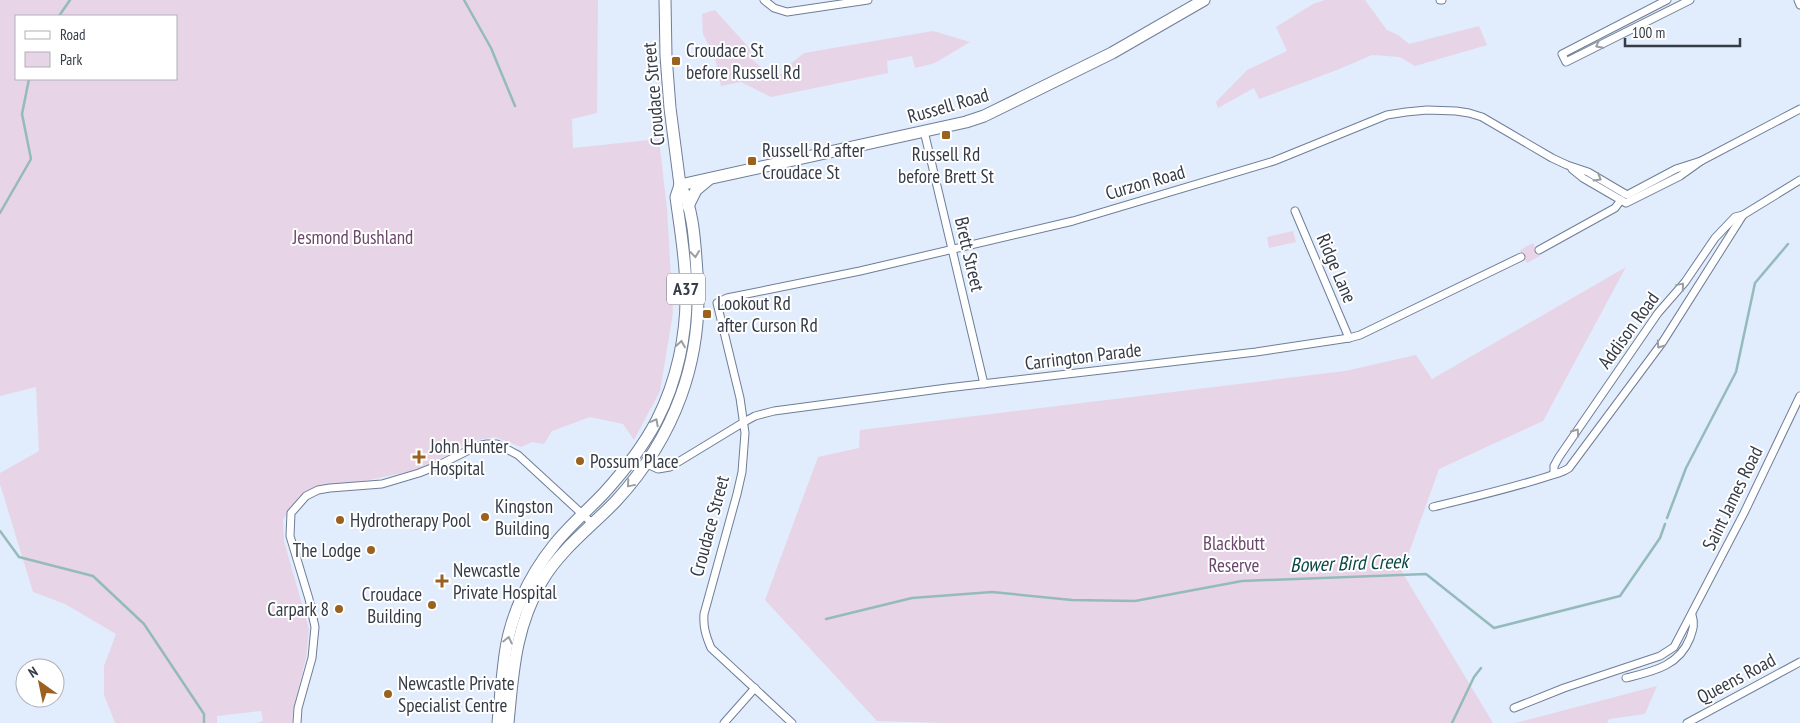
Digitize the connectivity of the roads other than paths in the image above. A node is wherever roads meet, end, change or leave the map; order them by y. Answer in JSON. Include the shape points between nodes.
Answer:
{"nodes":[{"id":1,"x":665,"y":0,"type":"edge"},
{"id":2,"x":764,"y":0,"type":"edge"},
{"id":3,"x":868,"y":0,"type":"edge"},
{"id":4,"x":1204,"y":0,"type":"edge"},
{"id":5,"x":1667,"y":0,"type":"edge"},
{"id":6,"x":1690,"y":0,"type":"edge"},
{"id":7,"x":1798,"y":0,"type":"edge"},
{"id":8,"x":817,"y":4,"type":"edge"},
{"id":9,"x":1800,"y":5,"type":"edge"},
{"id":10,"x":1800,"y":109,"type":"edge"},
{"id":11,"x":924,"y":131,"type":"junction"},
{"id":12,"x":1701,"y":161,"type":"junction"},
{"id":13,"x":1567,"y":165,"type":"junction"},
{"id":14,"x":709,"y":179,"type":"junction"},
{"id":15,"x":1800,"y":180,"type":"edge"},
{"id":16,"x":680,"y":185,"type":"junction"},
{"id":17,"x":1621,"y":200,"type":"junction"},
{"id":18,"x":688,"y":206,"type":"junction"},
{"id":19,"x":1295,"y":211,"type":"dead end"},
{"id":20,"x":1743,"y":215,"type":"junction"},
{"id":21,"x":952,"y":248,"type":"junction"},
{"id":22,"x":1539,"y":250,"type":"dead end"},
{"id":23,"x":1521,"y":257,"type":"dead end"},
{"id":24,"x":717,"y":303,"type":"joint"},
{"id":25,"x":1349,"y":338,"type":"junction"},
{"id":26,"x":984,"y":384,"type":"junction"},
{"id":27,"x":1800,"y":396,"type":"edge"},
{"id":28,"x":744,"y":422,"type":"junction"},
{"id":29,"x":647,"y":464,"type":"junction"},
{"id":30,"x":1554,"y":474,"type":"junction"},
{"id":31,"x":1432,"y":507,"type":"dead end"},
{"id":32,"x":582,"y":515,"type":"junction"},
{"id":33,"x":593,"y":524,"type":"junction"},
{"id":34,"x":1692,"y":614,"type":"junction"},
{"id":35,"x":1800,"y":662,"type":"edge"},
{"id":36,"x":1626,"y":678,"type":"dead end"},
{"id":37,"x":755,"y":688,"type":"junction"},
{"id":38,"x":1514,"y":708,"type":"dead end"},
{"id":39,"x":298,"y":723,"type":"edge"},
{"id":40,"x":498,"y":723,"type":"edge"},
{"id":41,"x":508,"y":723,"type":"edge"},
{"id":42,"x":724,"y":723,"type":"edge"},
{"id":43,"x":792,"y":723,"type":"edge"},
{"id":44,"x":1686,"y":723,"type":"edge"}],
"edges":[{"from":1,"to":16,"type":"main road","name":"Croudace Street","number":"A37","via":[[670,108]]},
{"from":2,"to":8,"type":"street","via":[[787,12]]},
{"from":3,"to":8,"type":"street"},
{"from":4,"to":11,"type":"main road","name":"Russell Road","via":[[1112,53],[992,113]]},
{"from":6,"to":5,"type":"street","one_way":true,"via":[[1566,62],[1562,54]]},
{"from":7,"to":9,"type":"street"},
{"from":10,"to":12,"type":"street"},
{"from":11,"to":14,"type":"main road","name":"Russell Road"},
{"from":11,"to":21,"type":"street","name":"Brett Street"},
{"from":13,"to":12,"type":"street","name":"Curzon Road","one_way":true,"via":[[1588,172],[1627,194],[1676,169]]},
{"from":12,"to":17,"type":"street","via":[[1680,176],[1626,203]]},
{"from":13,"to":17,"type":"street","name":"Curzon Road","via":[[1582,178]]},
{"from":13,"to":21,"type":"street","name":"Curzon Road","via":[[1469,112],[1406,112],[1386,115],[1274,161],[1073,221]]},
{"from":14,"to":16,"type":"main road","name":"Russell Road"},
{"from":14,"to":18,"type":"main road","via":[[696,190]]},
{"from":15,"to":20,"type":"street","name":"Addison Road"},
{"from":16,"to":18,"type":"main road","number":"A37","via":[[687,196]]},
{"from":32,"to":16,"type":"main road","number":"A37","one_way":true,"via":[[642,446],[669,391],[684,326],[686,291],[676,197]]},
{"from":17,"to":22,"type":"street","via":[[1614,208]]},
{"from":18,"to":29,"type":"main road","number":"A37","one_way":true,"via":[[698,287],[697,335],[692,364],[669,427]]},
{"from":19,"to":25,"type":"street","name":"Ridge Lane"},
{"from":20,"to":30,"type":"street","name":"Addison Road","one_way":true,"via":[[1662,342],[1598,430],[1570,468]]},
{"from":30,"to":20,"type":"street","name":"Addison Road","one_way":true,"via":[[1559,456],[1658,314],[1715,238],[1735,217]]},
{"from":21,"to":24,"type":"street","name":"Curzon Road","via":[[727,298]]},
{"from":21,"to":26,"type":"street","name":"Brett Street"},
{"from":23,"to":25,"type":"street","name":"Carrington Parade"},
{"from":24,"to":28,"type":"street","name":"Croudace Street"},
{"from":25,"to":26,"type":"street","name":"Carrington Parade"},
{"from":26,"to":28,"type":"street","name":"Carrington Parade","via":[[774,411]]},
{"from":27,"to":34,"type":"street","name":"Saint James Road"},
{"from":28,"to":29,"type":"street","name":"Carrington Parade","via":[[670,467],[658,469]]},
{"from":28,"to":37,"type":"street","name":"Croudace Street","via":[[745,446],[737,494],[703,626],[712,648]]},
{"from":29,"to":33,"type":"main road","number":"A37","one_way":true},
{"from":30,"to":31,"type":"street","name":"Addison Road"},
{"from":32,"to":33,"type":"street"},
{"from":32,"to":39,"type":"street","via":[[518,455],[498,444],[477,446],[419,474],[382,484],[318,490],[306,496],[291,513],[290,536],[315,627],[312,658],[298,708]]},
{"from":40,"to":32,"type":"main road","number":"A37","one_way":true,"via":[[505,654],[521,600],[534,573],[553,546]]},
{"from":33,"to":41,"type":"main road","number":"A37","via":[[562,554],[531,602],[514,655]]},
{"from":34,"to":36,"type":"street","name":"Saint James Road","via":[[1694,626],[1678,658]]},
{"from":34,"to":38,"type":"street","name":"Saint James Road","via":[[1669,652]]},
{"from":35,"to":44,"type":"street","name":"Queens Road"},
{"from":37,"to":42,"type":"street"},
{"from":37,"to":43,"type":"street","name":"Croudace Street"}]}
